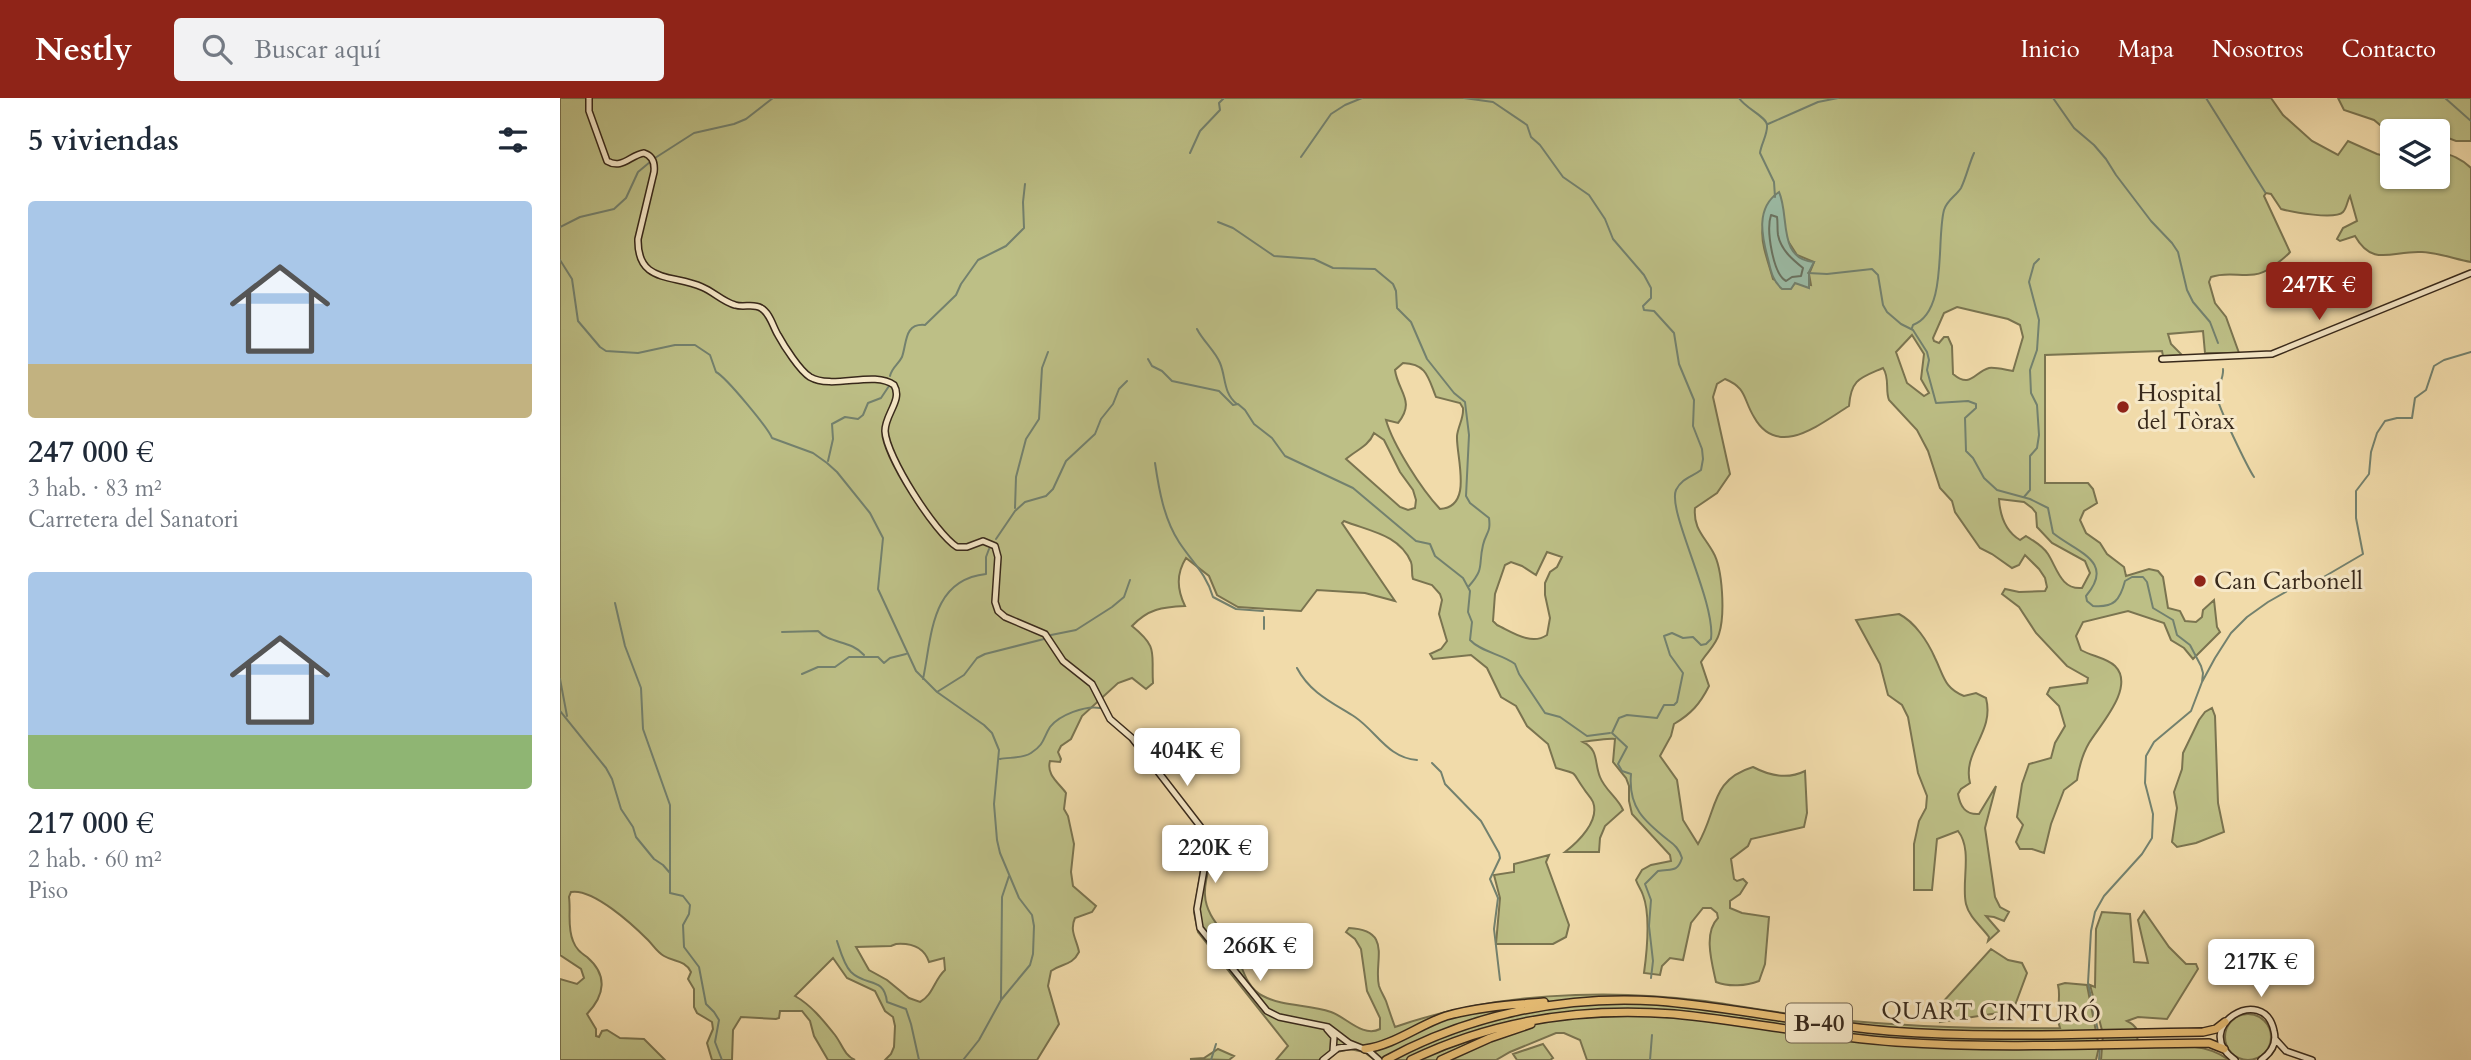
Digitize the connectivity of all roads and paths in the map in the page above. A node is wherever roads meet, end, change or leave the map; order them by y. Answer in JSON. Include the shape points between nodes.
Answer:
{"nodes":[{"id":1,"x":589,"y":98,"type":"edge"},
{"id":2,"x":2471,"y":274,"type":"edge"},
{"id":3,"x":2162,"y":359,"type":"dead end"},
{"id":4,"x":1554,"y":1003,"type":"junction"},
{"id":5,"x":1556,"y":1017,"type":"junction"},
{"id":6,"x":2225,"y":1022,"type":"junction"},
{"id":7,"x":1320,"y":1025,"type":"junction"},
{"id":8,"x":2275,"y":1039,"type":"junction"},
{"id":9,"x":1357,"y":1046,"type":"junction"},
{"id":10,"x":1366,"y":1049,"type":"junction"},
{"id":11,"x":2224,"y":1049,"type":"junction"},
{"id":12,"x":1333,"y":1051,"type":"junction"},
{"id":13,"x":1323,"y":1060,"type":"edge"},
{"id":14,"x":1379,"y":1060,"type":"edge"},
{"id":15,"x":1386,"y":1060,"type":"edge"},
{"id":16,"x":1411,"y":1060,"type":"edge"},
{"id":17,"x":1441,"y":1060,"type":"edge"},
{"id":18,"x":2235,"y":1060,"type":"edge"},
{"id":19,"x":2261,"y":1060,"type":"edge"},
{"id":20,"x":2312,"y":1060,"type":"edge"}],
"edges":[{"from":1,"to":7,"type":"street","via":[[589,111],[607,161],[621,164],[644,153],[654,162],[638,239],[640,259],[651,272],[703,287],[735,305],[763,309],[780,339],[812,378],[887,380],[894,385],[897,396],[887,419],[886,439],[926,516],[957,547],[983,541],[995,546],[998,611],[1045,634],[1063,661],[1092,684],[1110,719],[1139,747],[1203,830],[1208,846],[1197,914],[1202,931],[1267,1011]]},
{"from":2,"to":3,"type":"street","via":[[2272,354]]},
{"from":4,"to":6,"type":"highway","name":"QUART CINTURÓ","number":"B-40","via":[[1683,1004],[1888,1031],[1955,1034],[2203,1032]]},
{"from":4,"to":10,"type":"highway","via":[[1448,1016]]},
{"from":4,"to":15,"type":"highway","name":"QUART CINTURÓ","number":"B-40","via":[[1481,1020]]},
{"from":5,"to":11,"type":"highway","name":"QUART CINTURÓ","number":"B-40","via":[[1677,1014],[1915,1044],[2209,1043]]},
{"from":5,"to":16,"type":"highway","name":"QUART CINTURÓ","number":"B-40","via":[[1482,1032]]},
{"from":5,"to":17,"type":"highway","via":[[1519,1027]]},
{"from":6,"to":8,"type":"street","via":[[2239,1011],[2256,1011],[2270,1021]]},
{"from":6,"to":11,"type":"street","via":[[2221,1033]]},
{"from":7,"to":9,"type":"street"},
{"from":7,"to":12,"type":"street","via":[[1334,1037]]},
{"from":8,"to":19,"type":"street"},
{"from":8,"to":20,"type":"street","via":[[2286,1051]]},
{"from":9,"to":10,"type":"street"},
{"from":9,"to":12,"type":"street"},
{"from":10,"to":14,"type":"street"},
{"from":11,"to":18,"type":"street"},
{"from":12,"to":13,"type":"street"}]}
